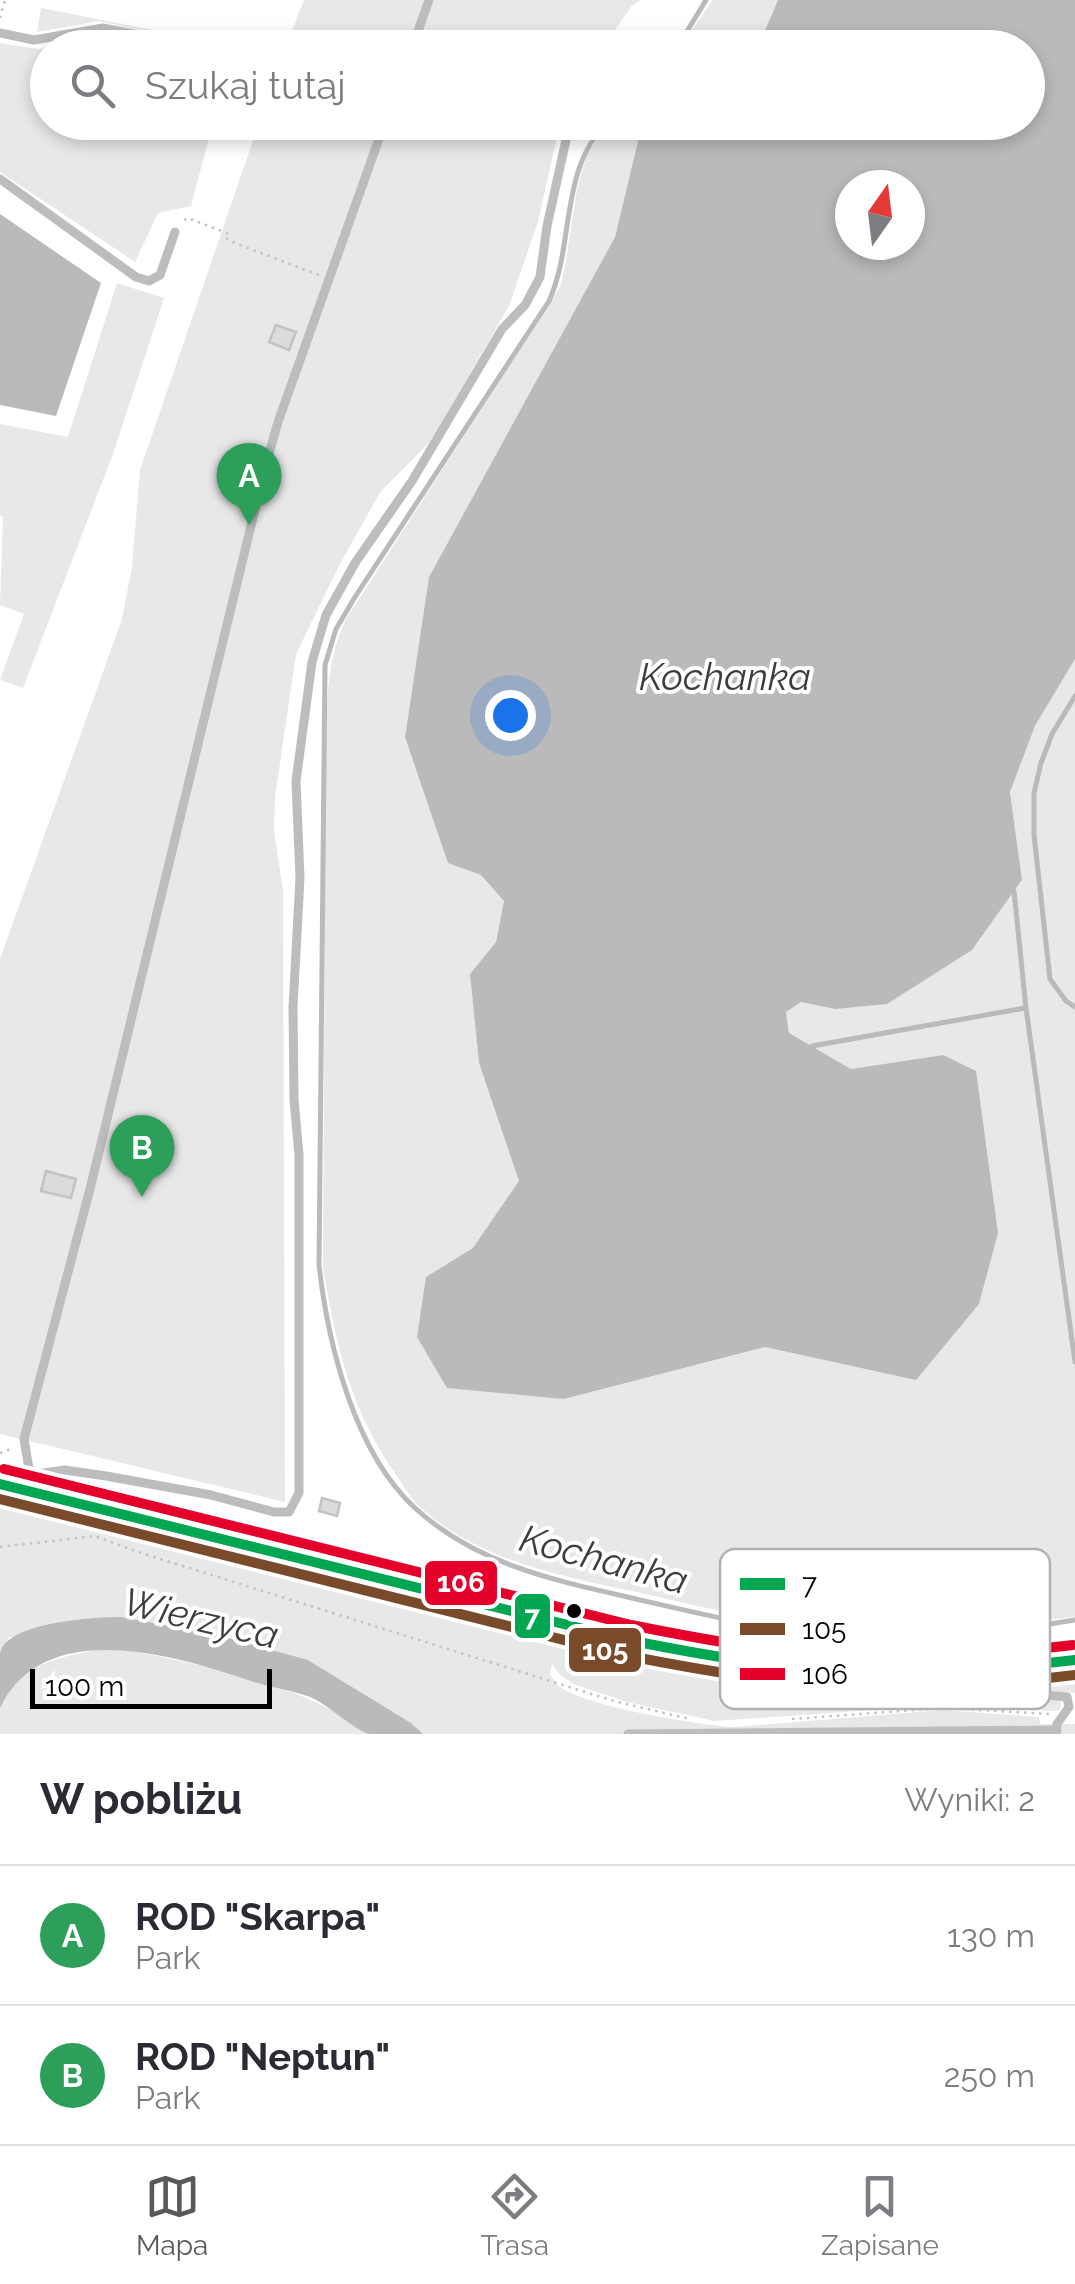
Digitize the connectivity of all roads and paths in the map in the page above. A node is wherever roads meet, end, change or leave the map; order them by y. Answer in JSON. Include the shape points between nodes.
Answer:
{"nodes":[{"id":1,"x":5,"y":0,"type":"edge"},
{"id":2,"x":429,"y":0,"type":"edge"},
{"id":3,"x":0,"y":18,"type":"edge"},
{"id":4,"x":418,"y":30,"type":"edge"},
{"id":5,"x":0,"y":32,"type":"edge"},
{"id":6,"x":30,"y":39,"type":"edge"},
{"id":7,"x":379,"y":140,"type":"edge"},
{"id":8,"x":566,"y":140,"type":"edge"},
{"id":9,"x":0,"y":179,"type":"edge"},
{"id":10,"x":175,"y":232,"type":"joint"},
{"id":11,"x":329,"y":278,"type":"junction"},
{"id":12,"x":18,"y":1483,"type":"edge"},
{"id":13,"x":0,"y":1548,"type":"edge"},
{"id":14,"x":720,"y":1657,"type":"edge"},
{"id":15,"x":1075,"y":1660,"type":"edge"},
{"id":16,"x":1050,"y":1662,"type":"edge"},
{"id":17,"x":1050,"y":1695,"type":"edge"},
{"id":18,"x":929,"y":1709,"type":"edge"},
{"id":19,"x":960,"y":1709,"type":"edge"},
{"id":20,"x":1062,"y":1715,"type":"junction"},
{"id":21,"x":791,"y":1719,"type":"dead end"},
{"id":22,"x":699,"y":1721,"type":"dead end"},
{"id":23,"x":1057,"y":1732,"type":"edge"},
{"id":24,"x":628,"y":1734,"type":"edge"}],
"edges":[{"from":1,"to":3,"type":"path"},
{"from":2,"to":4,"type":"lane"},
{"from":5,"to":6,"type":"lane"},
{"from":7,"to":11,"type":"lane"},
{"from":8,"to":12,"type":"lane","via":[[540,278],[355,563],[326,615],[312,662],[296,781],[298,1493],[290,1512],[274,1512],[65,1470]]},
{"from":9,"to":10,"type":"lane","via":[[149,281],[160,275]]},
{"from":10,"to":11,"type":"path","via":[[188,218]]},
{"from":11,"to":12,"type":"lane","via":[[278,422],[234,590]]},
{"from":12,"to":14,"type":"main road","via":[[628,1640]]},
{"from":13,"to":22,"type":"path","via":[[95,1536],[614,1701]]},
{"from":15,"to":16,"type":"main road"},
{"from":17,"to":20,"type":"lane","via":[[1067,1697]]},
{"from":18,"to":21,"type":"path"},
{"from":19,"to":20,"type":"path"},
{"from":20,"to":23,"type":"lane"},
{"from":23,"to":24,"type":"lane"}]}
